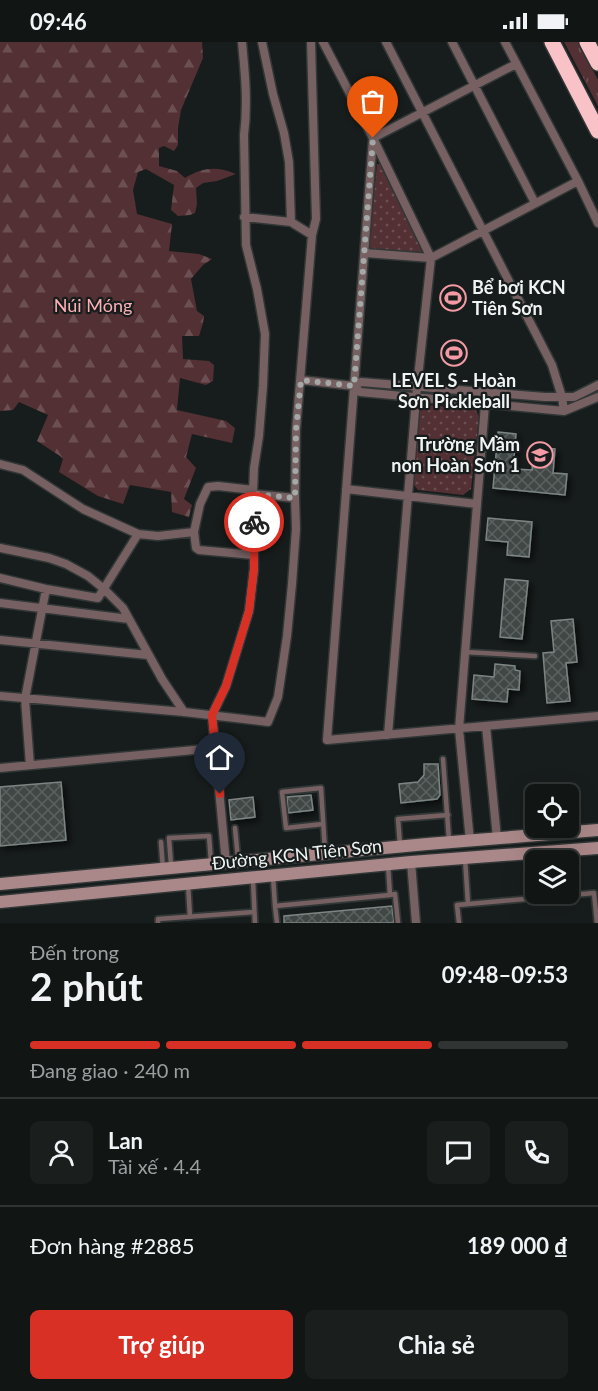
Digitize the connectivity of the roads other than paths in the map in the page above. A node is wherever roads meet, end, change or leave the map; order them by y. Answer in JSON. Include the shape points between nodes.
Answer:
{"nodes":[{"id":1,"x":242,"y":42,"type":"edge"},
{"id":2,"x":262,"y":42,"type":"edge"},
{"id":3,"x":311,"y":42,"type":"edge"},
{"id":4,"x":323,"y":42,"type":"edge"},
{"id":5,"x":386,"y":42,"type":"edge"},
{"id":6,"x":452,"y":42,"type":"edge"},
{"id":7,"x":505,"y":42,"type":"edge"},
{"id":8,"x":552,"y":42,"type":"edge"},
{"id":9,"x":587,"y":42,"type":"edge"},
{"id":10,"x":598,"y":63,"type":"edge"},
{"id":11,"x":516,"y":64,"type":"junction"},
{"id":12,"x":474,"y":85,"type":"junction"},
{"id":13,"x":422,"y":112,"type":"junction"},
{"id":14,"x":598,"y":131,"type":"edge"},
{"id":15,"x":373,"y":138,"type":"junction"},
{"id":16,"x":578,"y":181,"type":"junction"},
{"id":17,"x":535,"y":203,"type":"junction"},
{"id":18,"x":244,"y":217,"type":"junction"},
{"id":19,"x":291,"y":222,"type":"junction"},
{"id":20,"x":598,"y":223,"type":"edge"},
{"id":21,"x":482,"y":231,"type":"junction"},
{"id":22,"x":312,"y":235,"type":"junction"},
{"id":23,"x":365,"y":253,"type":"junction"},
{"id":24,"x":430,"y":258,"type":"junction"},
{"id":25,"x":301,"y":380,"type":"junction"},
{"id":26,"x":598,"y":385,"type":"edge"},
{"id":27,"x":354,"y":386,"type":"junction"},
{"id":28,"x":417,"y":387,"type":"junction"},
{"id":29,"x":486,"y":393,"type":"junction"},
{"id":30,"x":416,"y":397,"type":"junction"},
{"id":31,"x":562,"y":397,"type":"junction"},
{"id":32,"x":598,"y":397,"type":"edge"},
{"id":33,"x":485,"y":404,"type":"junction"},
{"id":34,"x":564,"y":411,"type":"junction"},
{"id":35,"x":0,"y":464,"type":"edge"},
{"id":36,"x":346,"y":489,"type":"junction"},
{"id":37,"x":253,"y":492,"type":"junction"},
{"id":38,"x":407,"y":496,"type":"junction"},
{"id":39,"x":295,"y":498,"type":"junction"},
{"id":40,"x":477,"y":504,"type":"junction"},
{"id":41,"x":194,"y":532,"type":"junction"},
{"id":42,"x":138,"y":534,"type":"junction"},
{"id":43,"x":0,"y":548,"type":"edge"},
{"id":44,"x":254,"y":555,"type":"junction"},
{"id":45,"x":0,"y":578,"type":"edge"},
{"id":46,"x":46,"y":589,"type":"junction"},
{"id":47,"x":104,"y":589,"type":"junction"},
{"id":48,"x":0,"y":603,"type":"edge"},
{"id":49,"x":42,"y":609,"type":"junction"},
{"id":50,"x":129,"y":619,"type":"junction"},
{"id":51,"x":0,"y":640,"type":"edge"},
{"id":52,"x":35,"y":644,"type":"junction"},
{"id":53,"x":465,"y":652,"type":"junction"},
{"id":54,"x":148,"y":655,"type":"junction"},
{"id":55,"x":535,"y":656,"type":"dead end"},
{"id":56,"x":0,"y":696,"type":"edge"},
{"id":57,"x":25,"y":699,"type":"junction"},
{"id":58,"x":184,"y":712,"type":"junction"},
{"id":59,"x":212,"y":715,"type":"junction"},
{"id":60,"x":598,"y":716,"type":"edge"},
{"id":61,"x":486,"y":726,"type":"junction"},
{"id":62,"x":459,"y":729,"type":"junction"},
{"id":63,"x":388,"y":735,"type":"junction"},
{"id":64,"x":216,"y":748,"type":"junction"},
{"id":65,"x":443,"y":759,"type":"dead end"},
{"id":66,"x":30,"y":765,"type":"junction"},
{"id":67,"x":0,"y":768,"type":"edge"},
{"id":68,"x":448,"y":815,"type":"junction"},
{"id":69,"x":323,"y":824,"type":"junction"},
{"id":70,"x":235,"y":828,"type":"dead end"},
{"id":71,"x":598,"y":830,"type":"edge"},
{"id":72,"x":496,"y":838,"type":"junction"},
{"id":73,"x":470,"y":841,"type":"junction"},
{"id":74,"x":161,"y":842,"type":"dead end"},
{"id":75,"x":450,"y":842,"type":"junction"},
{"id":76,"x":405,"y":847,"type":"junction"},
{"id":77,"x":598,"y":848,"type":"edge"},
{"id":78,"x":325,"y":854,"type":"junction"},
{"id":79,"x":465,"y":858,"type":"junction"},
{"id":80,"x":232,"y":862,"type":"junction"},
{"id":81,"x":411,"y":862,"type":"junction"},
{"id":82,"x":211,"y":864,"type":"junction"},
{"id":83,"x":388,"y":864,"type":"junction"},
{"id":84,"x":167,"y":868,"type":"junction"},
{"id":85,"x":272,"y":875,"type":"junction"},
{"id":86,"x":253,"y":877,"type":"junction"},
{"id":87,"x":0,"y":884,"type":"edge"},
{"id":88,"x":189,"y":884,"type":"junction"},
{"id":89,"x":390,"y":895,"type":"junction"},
{"id":90,"x":0,"y":902,"type":"edge"},
{"id":91,"x":468,"y":904,"type":"junction"},
{"id":92,"x":275,"y":906,"type":"junction"},
{"id":93,"x":254,"y":912,"type":"junction"},
{"id":94,"x":190,"y":917,"type":"junction"},
{"id":95,"x":158,"y":923,"type":"edge"},
{"id":96,"x":255,"y":923,"type":"edge"},
{"id":97,"x":277,"y":923,"type":"edge"},
{"id":98,"x":398,"y":923,"type":"edge"},
{"id":99,"x":416,"y":923,"type":"edge"},
{"id":100,"x":459,"y":923,"type":"edge"},
{"id":101,"x":597,"y":923,"type":"edge"}],
"edges":[{"from":1,"to":18,"type":"street","via":[[246,83]]},
{"from":2,"to":19,"type":"street","via":[[289,162]]},
{"from":3,"to":22,"type":"street","via":[[316,219]]},
{"from":4,"to":15,"type":"street"},
{"from":5,"to":13,"type":"street"},
{"from":6,"to":12,"type":"street"},
{"from":7,"to":11,"type":"street"},
{"from":8,"to":14,"type":"highway"},
{"from":9,"to":10,"type":"highway"},
{"from":11,"to":12,"type":"street"},
{"from":11,"to":16,"type":"street"},
{"from":12,"to":13,"type":"street"},
{"from":12,"to":17,"type":"street"},
{"from":13,"to":15,"type":"street"},
{"from":13,"to":21,"type":"street"},
{"from":15,"to":23,"type":"street"},
{"from":15,"to":24,"type":"street"},
{"from":16,"to":17,"type":"street"},
{"from":16,"to":20,"type":"street"},
{"from":17,"to":21,"type":"street"},
{"from":18,"to":19,"type":"street"},
{"from":18,"to":37,"type":"street","via":[[265,334]]},
{"from":19,"to":22,"type":"street"},
{"from":21,"to":24,"type":"street"},
{"from":21,"to":31,"type":"street","via":[[552,365]]},
{"from":22,"to":25,"type":"street"},
{"from":23,"to":24,"type":"street"},
{"from":23,"to":27,"type":"street"},
{"from":24,"to":28,"type":"street"},
{"from":25,"to":27,"type":"street"},
{"from":25,"to":39,"type":"street"},
{"from":26,"to":31,"type":"street","via":[[574,397]]},
{"from":27,"to":28,"type":"street","via":[[361,382]]},
{"from":27,"to":30,"type":"street","via":[[360,392]]},
{"from":27,"to":36,"type":"street"},
{"from":28,"to":29,"type":"street"},
{"from":28,"to":30,"type":"street"},
{"from":29,"to":31,"type":"street"},
{"from":29,"to":33,"type":"street"},
{"from":30,"to":33,"type":"street"},
{"from":30,"to":38,"type":"street"},
{"from":31,"to":34,"type":"street"},
{"from":32,"to":34,"type":"street"},
{"from":33,"to":34,"type":"street"},
{"from":33,"to":40,"type":"street"},
{"from":35,"to":42,"type":"street","via":[[23,470],[82,509]]},
{"from":36,"to":38,"type":"street"},
{"from":36,"to":63,"type":"street","via":[[327,740]]},
{"from":37,"to":39,"type":"street"},
{"from":37,"to":41,"type":"street","via":[[208,487]]},
{"from":37,"to":44,"type":"street"},
{"from":38,"to":40,"type":"street"},
{"from":38,"to":63,"type":"street"},
{"from":39,"to":59,"type":"street","via":[[292,584],[278,697],[268,722]]},
{"from":40,"to":53,"type":"street"},
{"from":41,"to":42,"type":"street"},
{"from":41,"to":44,"type":"street","via":[[199,550]]},
{"from":42,"to":47,"type":"street"},
{"from":43,"to":47,"type":"street","via":[[66,564]]},
{"from":44,"to":59,"type":"street","via":[[249,611],[226,686]]},
{"from":45,"to":46,"type":"street"},
{"from":46,"to":47,"type":"street","via":[[98,598]]},
{"from":46,"to":49,"type":"street"},
{"from":47,"to":50,"type":"street"},
{"from":48,"to":49,"type":"street"},
{"from":49,"to":50,"type":"street"},
{"from":49,"to":52,"type":"street"},
{"from":50,"to":54,"type":"street"},
{"from":51,"to":52,"type":"street"},
{"from":52,"to":54,"type":"street"},
{"from":52,"to":57,"type":"street"},
{"from":53,"to":55,"type":"lane"},
{"from":53,"to":62,"type":"street"},
{"from":54,"to":58,"type":"street"},
{"from":56,"to":57,"type":"street"},
{"from":57,"to":58,"type":"street"},
{"from":57,"to":66,"type":"street"},
{"from":58,"to":59,"type":"street"},
{"from":59,"to":64,"type":"street"},
{"from":60,"to":61,"type":"street"},
{"from":61,"to":62,"type":"street"},
{"from":61,"to":72,"type":"street"},
{"from":62,"to":63,"type":"street"},
{"from":62,"to":73,"type":"street"},
{"from":64,"to":66,"type":"street"},
{"from":64,"to":80,"type":"street"},
{"from":65,"to":68,"type":"lane"},
{"from":66,"to":67,"type":"street"},
{"from":68,"to":75,"type":"lane"},
{"from":68,"to":76,"type":"lane","via":[[398,819]]},
{"from":69,"to":69,"type":"lane","via":[[321,788],[282,792],[286,828]]},
{"from":69,"to":78,"type":"lane"},
{"from":70,"to":80,"type":"lane"},
{"from":71,"to":72,"type":"main road","name":"Đường KCN Tiên Sơn"},
{"from":72,"to":73,"type":"main road","name":"Đường KCN Tiên Sơn"},
{"from":73,"to":75,"type":"main road","name":"Đường KCN Tiên Sơn"},
{"from":74,"to":84,"type":"lane"},
{"from":75,"to":76,"type":"main road","name":"Đường KCN Tiên Sơn"},
{"from":76,"to":78,"type":"main road","name":"Đường KCN Tiên Sơn"},
{"from":76,"to":81,"type":"main road"},
{"from":77,"to":79,"type":"main road","name":"Đường KCN Tiên Sơn"},
{"from":78,"to":80,"type":"main road","name":"Đường KCN Tiên Sơn"},
{"from":79,"to":81,"type":"main road","name":"Đường KCN Tiên Sơn"},
{"from":79,"to":91,"type":"lane"},
{"from":80,"to":82,"type":"main road","name":"Đường KCN Tiên Sơn"},
{"from":81,"to":83,"type":"main road","name":"Đường KCN Tiên Sơn"},
{"from":81,"to":99,"type":"street"},
{"from":82,"to":84,"type":"main road","name":"Đường KCN Tiên Sơn"},
{"from":82,"to":84,"type":"lane","via":[[208,836],[169,838]]},
{"from":83,"to":85,"type":"main road","name":"Đường KCN Tiên Sơn"},
{"from":83,"to":89,"type":"lane"},
{"from":84,"to":87,"type":"main road","name":"Đường KCN Tiên Sơn"},
{"from":85,"to":86,"type":"main road","name":"Đường KCN Tiên Sơn"},
{"from":85,"to":92,"type":"lane"},
{"from":86,"to":88,"type":"main road","name":"Đường KCN Tiên Sơn"},
{"from":86,"to":93,"type":"lane"},
{"from":88,"to":90,"type":"main road","name":"Đường KCN Tiên Sơn"},
{"from":88,"to":94,"type":"lane"},
{"from":89,"to":92,"type":"lane"},
{"from":89,"to":98,"type":"lane","via":[[395,894]]},
{"from":91,"to":100,"type":"lane","via":[[457,905]]},
{"from":91,"to":101,"type":"lane","via":[[594,893]]},
{"from":92,"to":97,"type":"lane"},
{"from":93,"to":94,"type":"lane"},
{"from":93,"to":96,"type":"lane"},
{"from":94,"to":95,"type":"lane","via":[[158,919]]}]}
